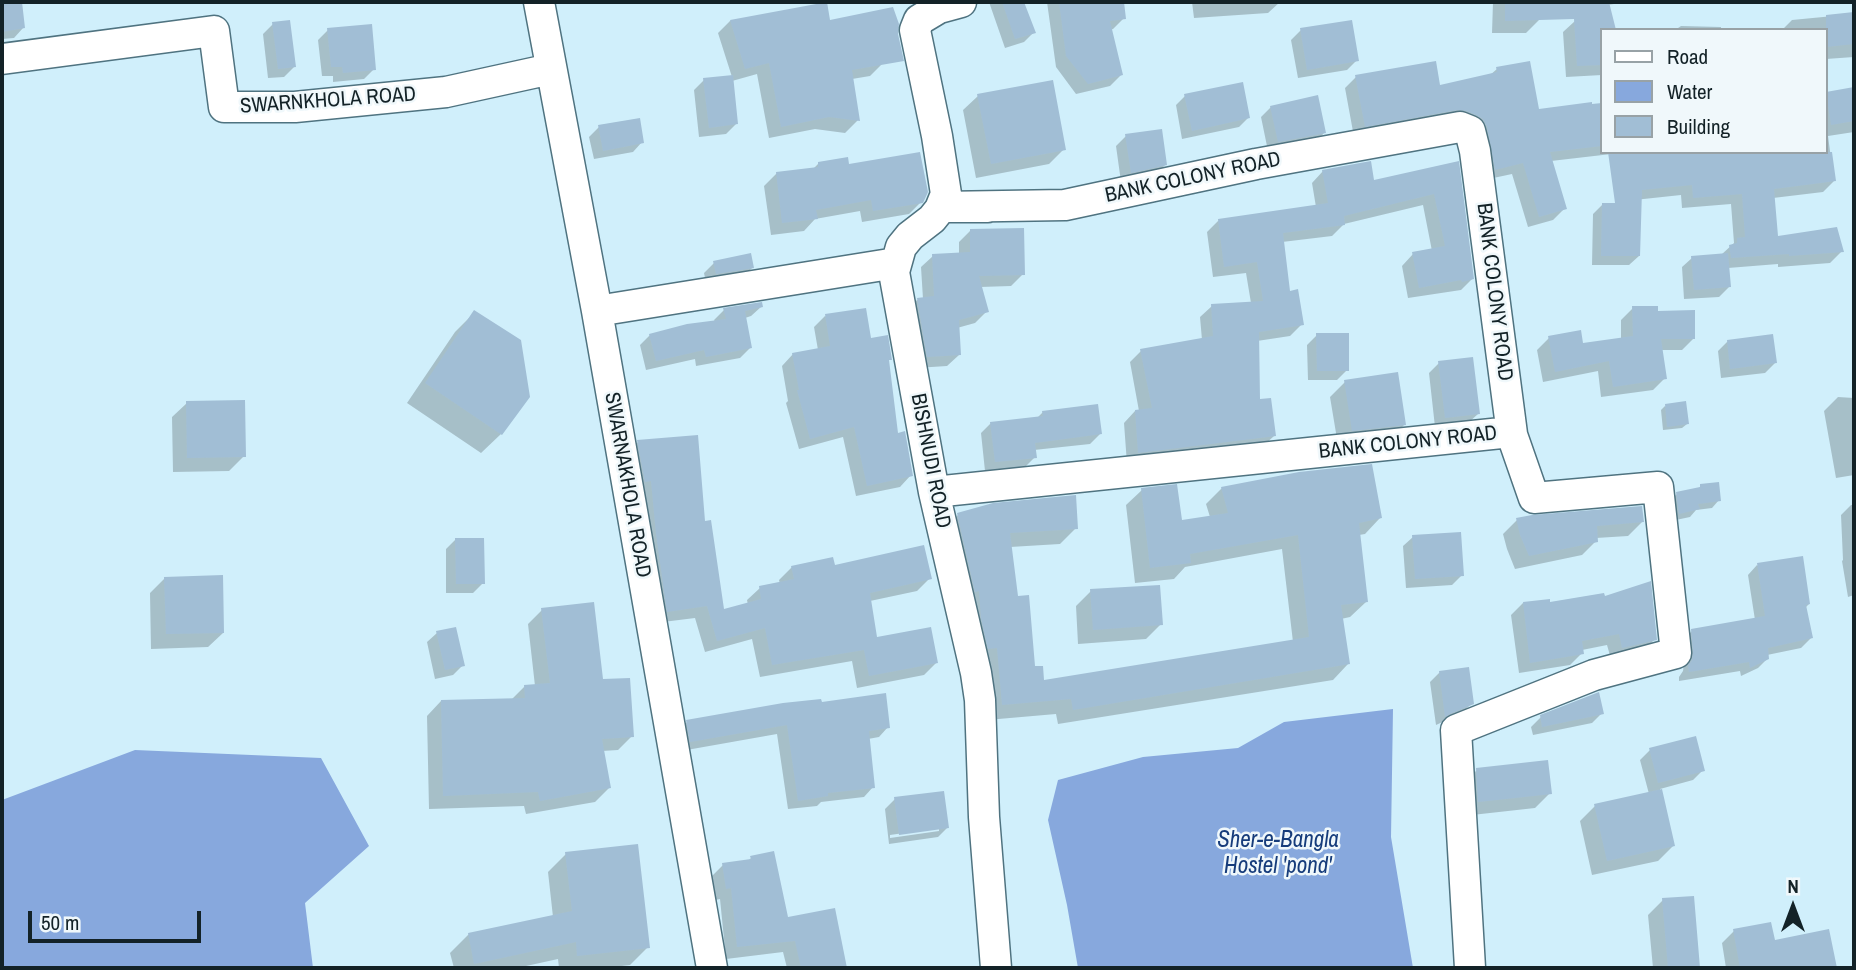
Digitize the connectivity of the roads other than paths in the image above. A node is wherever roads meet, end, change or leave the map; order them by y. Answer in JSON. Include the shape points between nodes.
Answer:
{"nodes":[{"id":1,"x":539,"y":2,"type":"edge"},
{"id":2,"x":961,"y":2,"type":"edge"},
{"id":3,"x":2,"y":60,"type":"edge"},
{"id":4,"x":551,"y":69,"type":"junction"},
{"id":5,"x":988,"y":206,"type":"dead end"},
{"id":6,"x":941,"y":207,"type":"junction"},
{"id":7,"x":896,"y":263,"type":"junction"},
{"id":8,"x":597,"y":311,"type":"junction"},
{"id":9,"x":1512,"y":434,"type":"junction"},
{"id":10,"x":934,"y":492,"type":"junction"},
{"id":11,"x":712,"y":968,"type":"edge"},
{"id":12,"x":996,"y":968,"type":"edge"},
{"id":13,"x":1470,"y":968,"type":"edge"}],
"edges":[{"from":1,"to":4,"type":"street","name":"SWARNAKHOLA ROAD"},
{"from":2,"to":6,"type":"street","via":[[919,20],[915,30],[945,185]]},
{"from":3,"to":4,"type":"street","name":"SWARNKHOLA ROAD","via":[[214,31],[224,107],[295,107],[446,92]]},
{"from":4,"to":8,"type":"street","name":"SWARNAKHOLA ROAD"},
{"from":5,"to":6,"type":"street"},
{"from":6,"to":7,"type":"street","via":[[901,247]]},
{"from":6,"to":9,"type":"street","name":"BANK COLONY ROAD","via":[[1065,205],[1460,127],[1470,131],[1475,151]]},
{"from":7,"to":8,"type":"street"},
{"from":7,"to":10,"type":"street","name":"BISHNUDI ROAD"},
{"from":8,"to":11,"type":"street","name":"SWARNAKHOLA ROAD"},
{"from":9,"to":10,"type":"street","name":"BANK COLONY ROAD"},
{"from":9,"to":13,"type":"street","name":"BANK COLONY ROAD","via":[[1534,498],[1658,487],[1676,653],[1594,675],[1455,730]]},
{"from":10,"to":12,"type":"street","name":"BISHNUDI ROAD","via":[[980,700]]}]}
